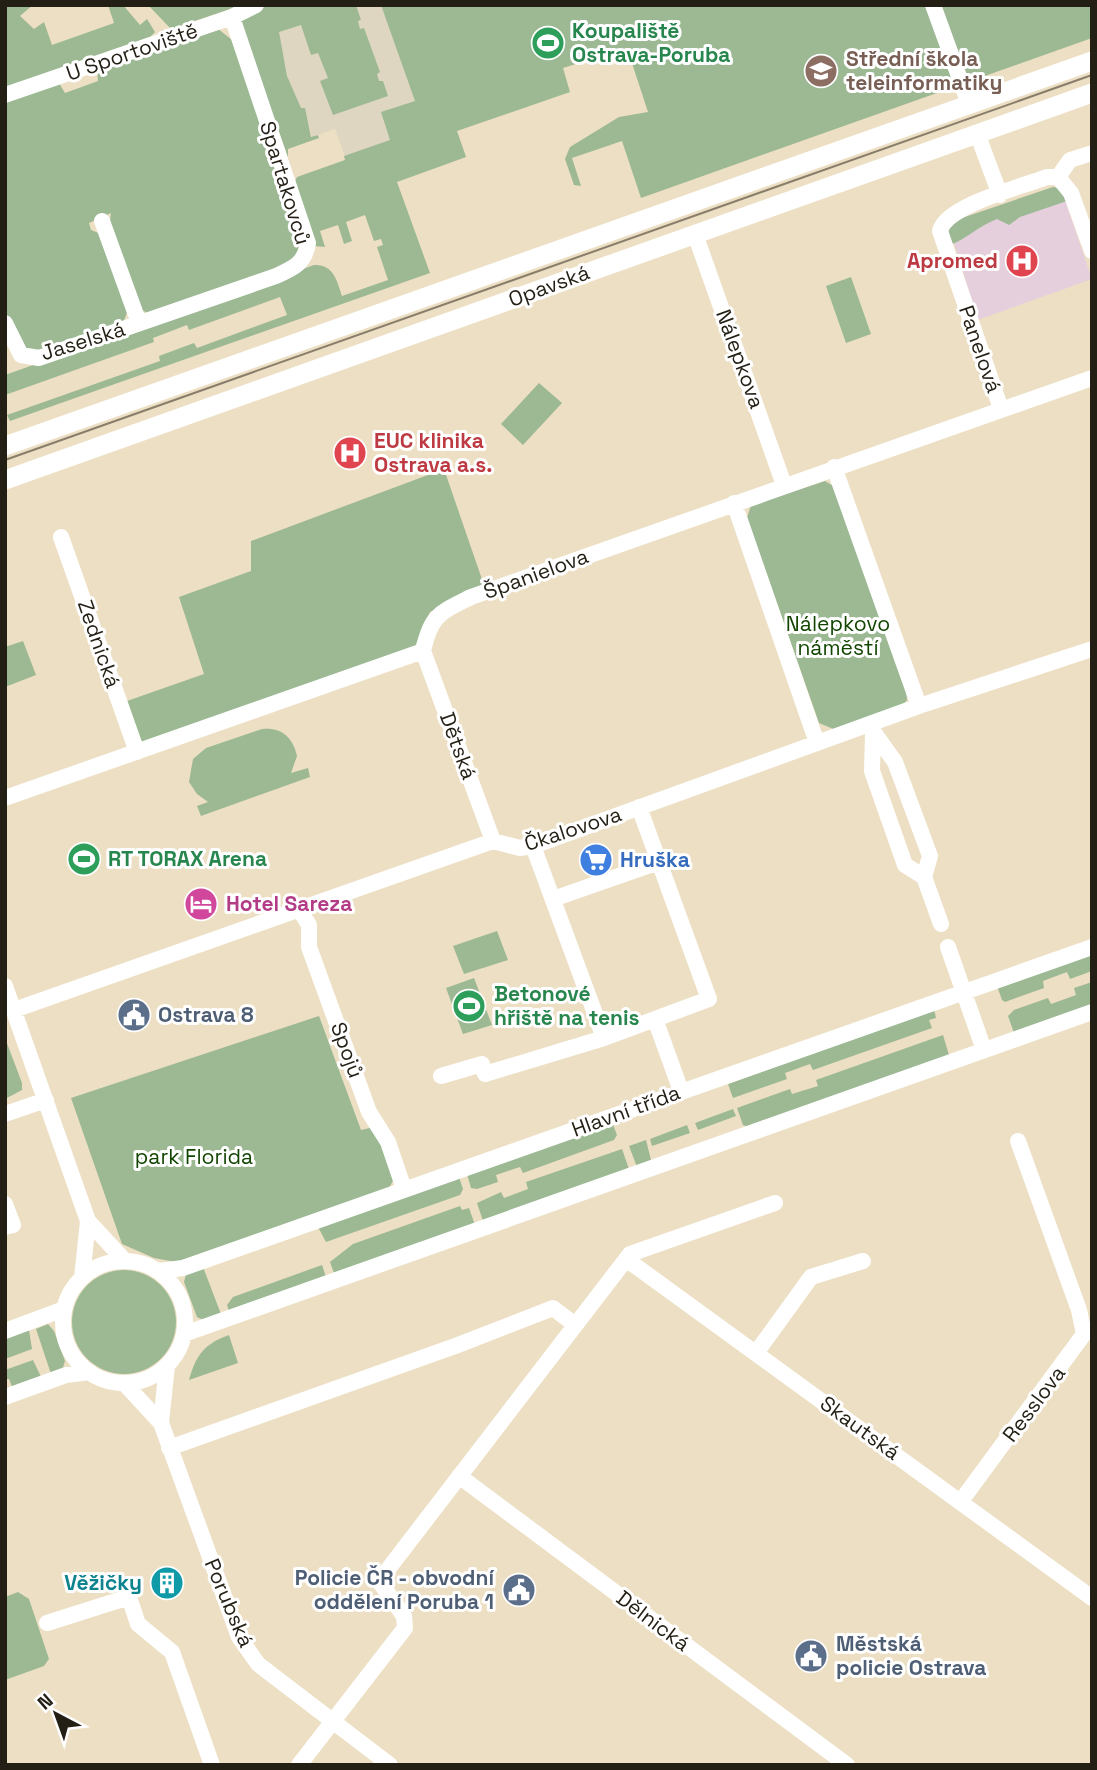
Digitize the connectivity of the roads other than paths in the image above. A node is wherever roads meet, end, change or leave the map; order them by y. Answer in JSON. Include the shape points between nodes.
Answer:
{"nodes":[{"id":1,"x":257,"y":5,"type":"edge"},
{"id":2,"x":933,"y":5,"type":"edge"},
{"id":3,"x":232,"y":17,"type":"junction"},
{"id":4,"x":1092,"y":61,"type":"edge"},
{"id":5,"x":1092,"y":93,"type":"edge"},
{"id":6,"x":5,"y":95,"type":"edge"},
{"id":7,"x":968,"y":104,"type":"junction"},
{"id":8,"x":977,"y":133,"type":"junction"},
{"id":9,"x":1092,"y":153,"type":"edge"},
{"id":10,"x":1063,"y":182,"type":"junction"},
{"id":11,"x":1000,"y":195,"type":"junction"},
{"id":12,"x":102,"y":221,"type":"dead end"},
{"id":13,"x":695,"y":234,"type":"junction"},
{"id":14,"x":1092,"y":251,"type":"edge"},
{"id":15,"x":5,"y":323,"type":"edge"},
{"id":16,"x":139,"y":323,"type":"junction"},
{"id":17,"x":1092,"y":378,"type":"edge"},
{"id":18,"x":1001,"y":410,"type":"junction"},
{"id":19,"x":5,"y":446,"type":"edge"},
{"id":20,"x":834,"y":467,"type":"junction"},
{"id":21,"x":5,"y":480,"type":"edge"},
{"id":22,"x":784,"y":485,"type":"junction"},
{"id":23,"x":734,"y":503,"type":"junction"},
{"id":24,"x":61,"y":537,"type":"dead end"},
{"id":25,"x":1092,"y":649,"type":"edge"},
{"id":26,"x":423,"y":651,"type":"junction"},
{"id":27,"x":919,"y":706,"type":"junction"},
{"id":28,"x":871,"y":729,"type":"junction"},
{"id":29,"x":817,"y":743,"type":"junction"},
{"id":30,"x":137,"y":752,"type":"junction"},
{"id":31,"x":5,"y":798,"type":"edge"},
{"id":32,"x":639,"y":807,"type":"junction"},
{"id":33,"x":493,"y":841,"type":"junction"},
{"id":34,"x":533,"y":846,"type":"junction"},
{"id":35,"x":659,"y":862,"type":"junction"},
{"id":36,"x":924,"y":877,"type":"junction"},
{"id":37,"x":553,"y":899,"type":"junction"},
{"id":38,"x":299,"y":909,"type":"junction"},
{"id":39,"x":941,"y":924,"type":"dead end"},
{"id":40,"x":948,"y":947,"type":"dead end"},
{"id":41,"x":1092,"y":947,"type":"edge"},
{"id":42,"x":5,"y":986,"type":"edge"},
{"id":43,"x":963,"y":991,"type":"junction"},
{"id":44,"x":14,"y":1010,"type":"junction"},
{"id":45,"x":1092,"y":1012,"type":"edge"},
{"id":46,"x":655,"y":1019,"type":"junction"},
{"id":47,"x":604,"y":1038,"type":"junction"},
{"id":48,"x":984,"y":1050,"type":"junction"},
{"id":49,"x":441,"y":1076,"type":"dead end"},
{"id":50,"x":681,"y":1091,"type":"junction"},
{"id":51,"x":46,"y":1100,"type":"junction"},
{"id":52,"x":5,"y":1114,"type":"edge"},
{"id":53,"x":1018,"y":1141,"type":"dead end"},
{"id":54,"x":404,"y":1189,"type":"junction"},
{"id":55,"x":775,"y":1203,"type":"dead end"},
{"id":56,"x":5,"y":1205,"type":"edge"},
{"id":57,"x":88,"y":1221,"type":"junction"},
{"id":58,"x":5,"y":1227,"type":"edge"},
{"id":59,"x":626,"y":1259,"type":"junction"},
{"id":60,"x":125,"y":1261,"type":"junction"},
{"id":61,"x":863,"y":1261,"type":"dead end"},
{"id":62,"x":159,"y":1271,"type":"junction"},
{"id":63,"x":82,"y":1278,"type":"junction"},
{"id":64,"x":1085,"y":1307,"type":"edge"},
{"id":65,"x":65,"y":1309,"type":"junction"},
{"id":66,"x":574,"y":1324,"type":"junction"},
{"id":67,"x":5,"y":1331,"type":"edge"},
{"id":68,"x":184,"y":1334,"type":"junction"},
{"id":69,"x":756,"y":1353,"type":"junction"},
{"id":70,"x":167,"y":1366,"type":"junction"},
{"id":71,"x":90,"y":1372,"type":"junction"},
{"id":72,"x":124,"y":1383,"type":"junction"},
{"id":73,"x":5,"y":1397,"type":"edge"},
{"id":74,"x":161,"y":1423,"type":"junction"},
{"id":75,"x":169,"y":1448,"type":"junction"},
{"id":76,"x":459,"y":1476,"type":"junction"},
{"id":77,"x":961,"y":1501,"type":"junction"},
{"id":78,"x":1092,"y":1598,"type":"edge"},
{"id":79,"x":47,"y":1623,"type":"dead end"},
{"id":80,"x":334,"y":1722,"type":"junction"},
{"id":81,"x":212,"y":1765,"type":"edge"},
{"id":82,"x":299,"y":1765,"type":"edge"},
{"id":83,"x":390,"y":1765,"type":"edge"},
{"id":84,"x":847,"y":1765,"type":"edge"}],
"edges":[{"from":1,"to":3,"type":"street","name":"U Sportoviště"},
{"from":2,"to":7,"type":"street"},
{"from":3,"to":6,"type":"street","name":"U Sportoviště"},
{"from":3,"to":16,"type":"street","name":"Spartakovců","via":[[308,243],[306,257],[276,276]]},
{"from":4,"to":7,"type":"main road","name":"Opavská"},
{"from":5,"to":8,"type":"main road","name":"Opavská"},
{"from":7,"to":19,"type":"main road","name":"Opavská"},
{"from":8,"to":11,"type":"street"},
{"from":8,"to":13,"type":"main road","name":"Opavská"},
{"from":9,"to":10,"type":"street","via":[[1070,160]]},
{"from":10,"to":11,"type":"street","name":"Panelová","via":[[1047,177]]},
{"from":10,"to":14,"type":"street"},
{"from":11,"to":18,"type":"street","name":"Panelová","via":[[952,213],[940,231]]},
{"from":12,"to":16,"type":"street"},
{"from":13,"to":21,"type":"main road","name":"Opavská"},
{"from":13,"to":22,"type":"street","name":"Nálepkova"},
{"from":15,"to":16,"type":"street","name":"Jaselská","via":[[21,355],[40,358]]},
{"from":17,"to":18,"type":"street","name":"Španielova"},
{"from":18,"to":20,"type":"street","name":"Španielova"},
{"from":20,"to":22,"type":"street","name":"Španielova"},
{"from":20,"to":27,"type":"street"},
{"from":22,"to":23,"type":"street","name":"Španielova"},
{"from":23,"to":26,"type":"street","name":"Španielova","via":[[471,597],[440,612],[431,622]]},
{"from":23,"to":29,"type":"street"},
{"from":24,"to":30,"type":"street","name":"Zednická"},
{"from":25,"to":27,"type":"street","name":"Čkalovova"},
{"from":26,"to":30,"type":"street"},
{"from":26,"to":33,"type":"street","name":"Dětská"},
{"from":27,"to":28,"type":"street","name":"Čkalovova"},
{"from":28,"to":29,"type":"street","name":"Čkalovova"},
{"from":28,"to":36,"type":"street","via":[[895,762],[930,856]]},
{"from":28,"to":36,"type":"street","via":[[872,771],[905,865]]},
{"from":29,"to":32,"type":"street","name":"Čkalovova"},
{"from":30,"to":31,"type":"street"},
{"from":32,"to":34,"type":"street","name":"Čkalovova"},
{"from":32,"to":35,"type":"street"},
{"from":33,"to":34,"type":"street","name":"Čkalovova","via":[[520,848]]},
{"from":33,"to":38,"type":"street","name":"Čkalovova"},
{"from":34,"to":37,"type":"street"},
{"from":35,"to":37,"type":"street"},
{"from":35,"to":46,"type":"street","via":[[709,999]]},
{"from":36,"to":39,"type":"street"},
{"from":37,"to":47,"type":"street"},
{"from":38,"to":44,"type":"street","name":"Čkalovova"},
{"from":38,"to":54,"type":"street","name":"Spojů","via":[[308,919],[309,947],[369,1112],[388,1142]]},
{"from":40,"to":43,"type":"street"},
{"from":41,"to":43,"type":"street","name":"Hlavní třída"},
{"from":42,"to":44,"type":"street"},
{"from":43,"to":48,"type":"street"},
{"from":43,"to":50,"type":"street","name":"Hlavní třída"},
{"from":44,"to":51,"type":"street"},
{"from":45,"to":48,"type":"street"},
{"from":46,"to":47,"type":"street"},
{"from":46,"to":50,"type":"street"},
{"from":47,"to":49,"type":"street","via":[[485,1074],[482,1064]]},
{"from":48,"to":68,"type":"street"},
{"from":50,"to":54,"type":"street","name":"Hlavní třída"},
{"from":51,"to":52,"type":"street"},
{"from":51,"to":57,"type":"street"},
{"from":53,"to":64,"type":"street","name":"Resslova"},
{"from":54,"to":62,"type":"street","name":"Hlavní třída","via":[[183,1268]]},
{"from":55,"to":59,"type":"street"},
{"from":56,"to":58,"type":"street","via":[[13,1224]]},
{"from":57,"to":60,"type":"street"},
{"from":57,"to":63,"type":"street"},
{"from":59,"to":66,"type":"street"},
{"from":59,"to":69,"type":"street","name":"Skautská"},
{"from":60,"to":62,"type":"street"},
{"from":60,"to":63,"type":"street","via":[[102,1265]]},
{"from":61,"to":69,"type":"street","via":[[811,1277]]},
{"from":62,"to":68,"type":"street","via":[[181,1299]]},
{"from":63,"to":65,"type":"street"},
{"from":64,"to":77,"type":"street","name":"Resslova","via":[[1084,1334]]},
{"from":65,"to":67,"type":"street"},
{"from":65,"to":71,"type":"street","via":[[68,1345]]},
{"from":66,"to":75,"type":"street","via":[[553,1308]]},
{"from":66,"to":76,"type":"street"},
{"from":68,"to":70,"type":"street"},
{"from":69,"to":77,"type":"street","name":"Skautská"},
{"from":70,"to":72,"type":"street","via":[[147,1379]]},
{"from":70,"to":74,"type":"street","name":"Porubská"},
{"from":71,"to":72,"type":"street"},
{"from":71,"to":73,"type":"street","via":[[66,1375]]},
{"from":72,"to":74,"type":"street","name":"Porubská"},
{"from":74,"to":75,"type":"street","name":"Porubská"},
{"from":75,"to":80,"type":"street","name":"Porubská","via":[[245,1646],[258,1664]]},
{"from":76,"to":80,"type":"street","via":[[379,1581],[404,1616],[405,1628]]},
{"from":76,"to":84,"type":"street","name":"Dělnická"},
{"from":77,"to":78,"type":"street","name":"Skautská"},
{"from":79,"to":81,"type":"street","via":[[129,1597],[138,1624],[172,1652]]},
{"from":80,"to":82,"type":"street"},
{"from":80,"to":83,"type":"street","name":"Porubská"}]}
